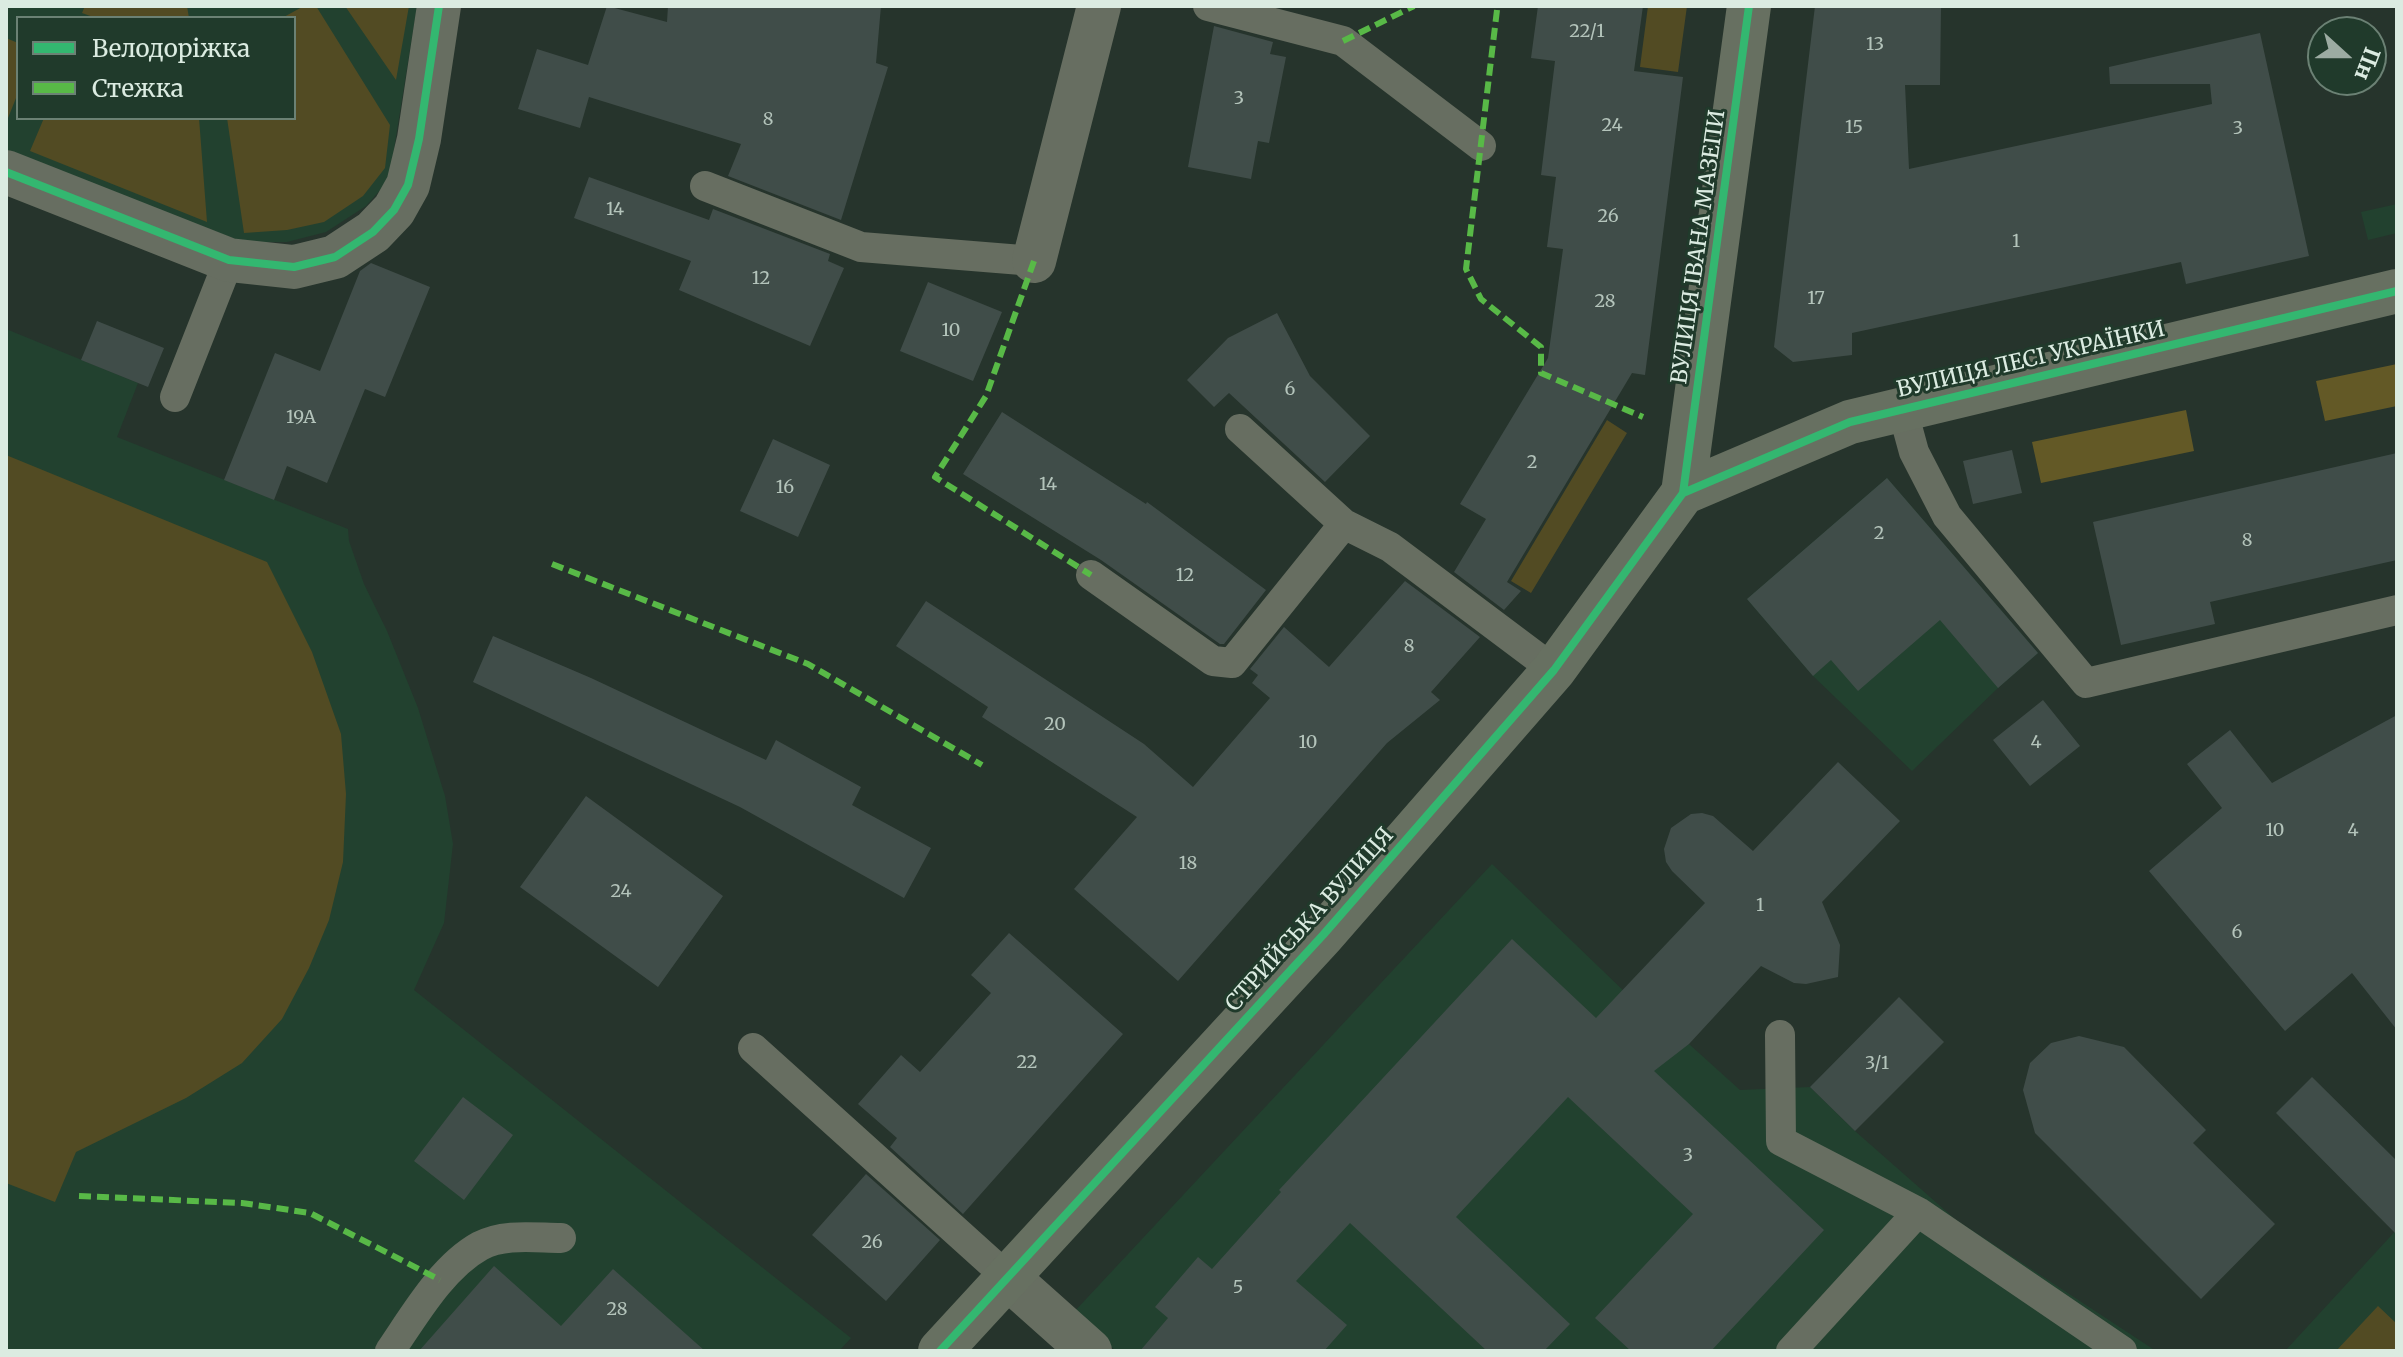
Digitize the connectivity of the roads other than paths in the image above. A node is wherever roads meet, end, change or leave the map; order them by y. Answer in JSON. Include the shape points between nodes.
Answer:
{"nodes":[{"id":1,"x":439,"y":6,"type":"edge"},
{"id":2,"x":1099,"y":6,"type":"edge"},
{"id":3,"x":1208,"y":6,"type":"edge"},
{"id":4,"x":1749,"y":6,"type":"edge"},
{"id":5,"x":1481,"y":146,"type":"dead end"},
{"id":6,"x":6,"y":172,"type":"edge"},
{"id":7,"x":705,"y":186,"type":"dead end"},
{"id":8,"x":229,"y":260,"type":"junction"},
{"id":9,"x":1034,"y":261,"type":"joint"},
{"id":10,"x":2397,"y":291,"type":"edge"},
{"id":11,"x":175,"y":397,"type":"dead end"},
{"id":12,"x":1902,"y":408,"type":"junction"},
{"id":13,"x":1240,"y":429,"type":"dead end"},
{"id":14,"x":1683,"y":493,"type":"junction"},
{"id":15,"x":1344,"y":524,"type":"junction"},
{"id":16,"x":1091,"y":575,"type":"dead end"},
{"id":17,"x":2397,"y":610,"type":"edge"},
{"id":18,"x":1554,"y":670,"type":"junction"},
{"id":19,"x":1780,"y":1035,"type":"dead end"},
{"id":20,"x":753,"y":1048,"type":"dead end"},
{"id":21,"x":1918,"y":1212,"type":"junction"},
{"id":22,"x":561,"y":1238,"type":"dead end"},
{"id":23,"x":1007,"y":1277,"type":"junction"},
{"id":24,"x":390,"y":1351,"type":"edge"},
{"id":25,"x":940,"y":1351,"type":"edge"},
{"id":26,"x":1090,"y":1351,"type":"edge"},
{"id":27,"x":1791,"y":1351,"type":"edge"},
{"id":28,"x":2122,"y":1351,"type":"edge"}],
"edges":[{"from":1,"to":8,"type":"street","via":[[419,139],[408,185],[394,210],[373,232],[335,257],[294,267]]},
{"from":2,"to":9,"type":"street"},
{"from":3,"to":5,"type":"lane","via":[[1343,41]]},
{"from":4,"to":14,"type":"main road","name":"ВУЛИЦЯ ІВАНА МАЗЕПИ"},
{"from":6,"to":8,"type":"street"},
{"from":7,"to":9,"type":"lane","via":[[861,247]]},
{"from":8,"to":11,"type":"lane"},
{"from":10,"to":12,"type":"main road","name":"ВУЛИЦЯ ЛЕСІ УКРАЇНКИ"},
{"from":12,"to":14,"type":"main road","name":"ВУЛИЦЯ ЛЕСІ УКРАЇНКИ","via":[[1836,427]]},
{"from":12,"to":17,"type":"lane","via":[[1914,452],[1947,516],[2086,683]]},
{"from":13,"to":15,"type":"lane"},
{"from":14,"to":18,"type":"main road","name":"СТРИЙСЬКА ВУЛИЦЯ"},
{"from":15,"to":16,"type":"lane","via":[[1232,663],[1213,661]]},
{"from":15,"to":18,"type":"lane","via":[[1390,547]]},
{"from":18,"to":23,"type":"main road","name":"СТРИЙСЬКА ВУЛИЦЯ","via":[[1323,935]]},
{"from":19,"to":21,"type":"lane","via":[[1781,1141]]},
{"from":20,"to":23,"type":"lane"},
{"from":21,"to":27,"type":"lane"},
{"from":21,"to":28,"type":"lane"},
{"from":22,"to":24,"type":"lane","via":[[514,1237],[481,1246],[440,1280]]},
{"from":23,"to":25,"type":"main road","name":"СТРИЙСЬКА ВУЛИЦЯ"},
{"from":23,"to":26,"type":"street"}]}
